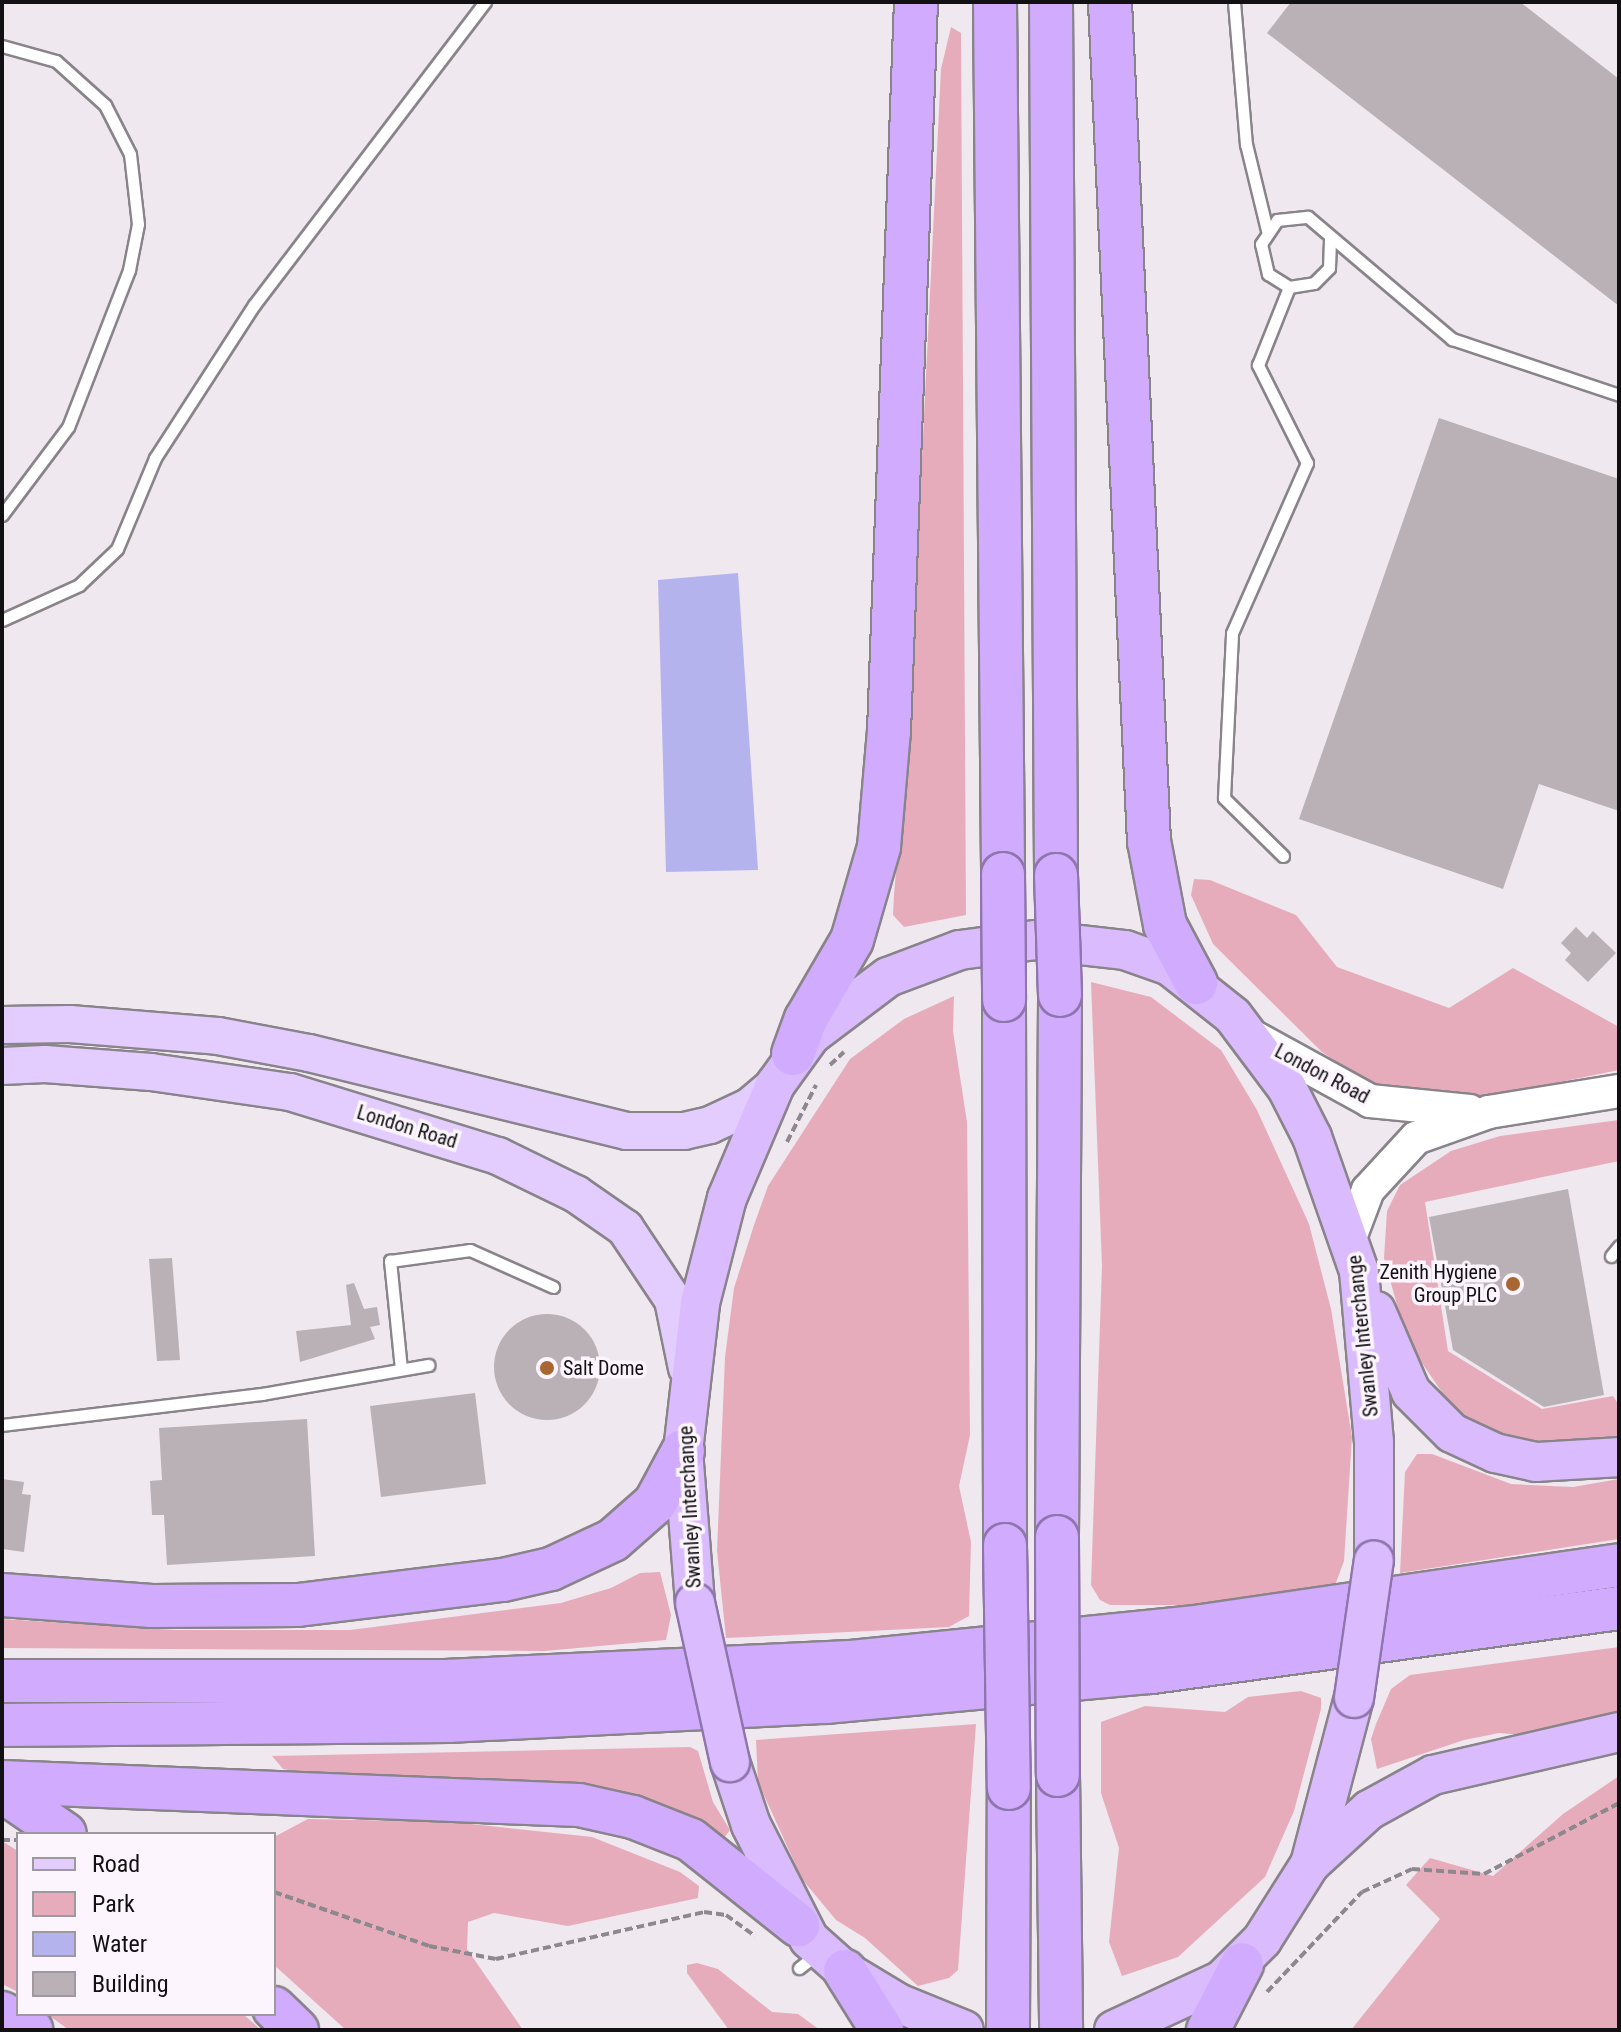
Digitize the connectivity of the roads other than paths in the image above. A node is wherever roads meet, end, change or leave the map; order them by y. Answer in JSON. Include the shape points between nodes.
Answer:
{"nodes":[{"id":1,"x":485,"y":2,"type":"edge"},
{"id":2,"x":916,"y":2,"type":"edge"},
{"id":3,"x":995,"y":2,"type":"edge"},
{"id":4,"x":1051,"y":2,"type":"edge"},
{"id":5,"x":1110,"y":2,"type":"edge"},
{"id":6,"x":1234,"y":2,"type":"edge"},
{"id":7,"x":2,"y":46,"type":"edge"},
{"id":8,"x":1267,"y":230,"type":"junction"},
{"id":9,"x":1330,"y":237,"type":"junction"},
{"id":10,"x":1289,"y":287,"type":"junction"},
{"id":11,"x":1619,"y":395,"type":"edge"},
{"id":12,"x":2,"y":515,"type":"edge"},
{"id":13,"x":2,"y":620,"type":"edge"},
{"id":14,"x":1283,"y":856,"type":"dead end"},
{"id":15,"x":1196,"y":983,"type":"junction"},
{"id":16,"x":2,"y":1025,"type":"edge"},
{"id":17,"x":1252,"y":1036,"type":"junction"},
{"id":18,"x":2,"y":1066,"type":"edge"},
{"id":19,"x":803,"y":1073,"type":"junction"},
{"id":20,"x":1619,"y":1091,"type":"edge"},
{"id":21,"x":1489,"y":1112,"type":"junction"},
{"id":22,"x":1355,"y":1253,"type":"junction"},
{"id":23,"x":553,"y":1287,"type":"dead end"},
{"id":24,"x":428,"y":1365,"type":"dead end"},
{"id":25,"x":401,"y":1369,"type":"junction"},
{"id":26,"x":689,"y":1382,"type":"junction"},
{"id":27,"x":2,"y":1425,"type":"edge"},
{"id":28,"x":683,"y":1451,"type":"junction"},
{"id":29,"x":1619,"y":1457,"type":"edge"},
{"id":30,"x":1619,"y":1565,"type":"edge"},
{"id":31,"x":2,"y":1595,"type":"edge"},
{"id":32,"x":1619,"y":1608,"type":"edge"},
{"id":33,"x":2,"y":1681,"type":"edge"},
{"id":34,"x":2,"y":1725,"type":"edge"},
{"id":35,"x":1619,"y":1732,"type":"edge"},
{"id":36,"x":2,"y":1782,"type":"edge"},
{"id":37,"x":2,"y":1791,"type":"edge"},
{"id":38,"x":62,"y":1832,"type":"edge"},
{"id":39,"x":1310,"y":1864,"type":"junction"},
{"id":40,"x":815,"y":1954,"type":"junction"},
{"id":41,"x":1253,"y":1979,"type":"junction"},
{"id":42,"x":276,"y":2010,"type":"edge"},
{"id":43,"x":2,"y":2013,"type":"edge"},
{"id":44,"x":32,"y":2030,"type":"edge"},
{"id":45,"x":297,"y":2030,"type":"edge"},
{"id":46,"x":882,"y":2030,"type":"edge"},
{"id":47,"x":964,"y":2030,"type":"edge"},
{"id":48,"x":1008,"y":2030,"type":"edge"},
{"id":49,"x":1061,"y":2030,"type":"edge"},
{"id":50,"x":1114,"y":2030,"type":"edge"},
{"id":51,"x":1208,"y":2030,"type":"edge"}],
"edges":[{"from":1,"to":13,"type":"lane","via":[[254,305],[155,458],[117,549],[79,585]]},
{"from":2,"to":19,"type":"highway","via":[[889,717],[879,847],[852,940],[806,1019]]},
{"from":3,"to":48,"type":"highway","bridge":true},
{"from":4,"to":49,"type":"highway","bridge":true,"via":[[1060,995]]},
{"from":5,"to":15,"type":"highway","via":[[1149,841],[1165,925]]},
{"from":6,"to":8,"type":"lane","via":[[1246,144]]},
{"from":7,"to":12,"type":"lane","via":[[56,61],[105,105],[130,154],[138,224],[129,270],[68,427]]},
{"from":8,"to":9,"type":"lane","via":[[1283,218],[1302,215],[1319,223]]},
{"from":8,"to":10,"type":"lane","via":[[1261,244],[1263,265],[1274,280]]},
{"from":9,"to":10,"type":"lane","via":[[1332,258],[1320,279]]},
{"from":9,"to":11,"type":"lane","via":[[1452,339]]},
{"from":10,"to":14,"type":"lane","via":[[1258,365],[1307,463],[1232,633],[1224,798]]},
{"from":15,"to":17,"type":"highway","name":"Swanley Interchange"},
{"from":15,"to":19,"type":"highway","name":"Swanley Interchange","via":[[1144,955],[1111,948],[1036,940],[972,947],[888,977],[834,1013]]},
{"from":16,"to":19,"type":"main road","via":[[70,1024],[233,1039],[627,1131],[684,1131],[710,1125]]},
{"from":17,"to":21,"type":"main road","name":"London Road","via":[[1370,1101]]},
{"from":17,"to":22,"type":"highway","name":"Swanley Interchange","via":[[1312,1137]]},
{"from":18,"to":26,"type":"main road","name":"London Road","via":[[151,1072],[290,1092],[457,1142],[543,1176],[607,1212],[639,1246],[673,1300]]},
{"from":19,"to":26,"type":"highway","name":"Swanley Interchange","via":[[727,1198],[700,1303]]},
{"from":20,"to":21,"type":"main road","name":"London Road"},
{"from":21,"to":22,"type":"main road","name":"London Road","via":[[1416,1138],[1368,1190]]},
{"from":22,"to":29,"type":"highway","via":[[1401,1376],[1420,1405],[1452,1433],[1495,1453],[1536,1462]]},
{"from":22,"to":39,"type":"highway","name":"Swanley Interchange","bridge":true,"via":[[1374,1442],[1374,1560],[1354,1698]]},
{"from":23,"to":25,"type":"lane","via":[[470,1250],[390,1261]]},
{"from":24,"to":25,"type":"lane"},
{"from":25,"to":27,"type":"lane","via":[[262,1394]]},
{"from":26,"to":28,"type":"highway","name":"Swanley Interchange"},
{"from":28,"to":31,"type":"highway","via":[[655,1503],[613,1540],[551,1569],[503,1580],[298,1605],[152,1606]]},
{"from":28,"to":40,"type":"highway","name":"Swanley Interchange","bridge":true,"via":[[695,1603],[730,1762],[751,1825]]},
{"from":30,"to":33,"type":"highway","via":[[1202,1626],[850,1662],[445,1681]]},
{"from":32,"to":34,"type":"highway","via":[[1152,1672],[827,1702],[448,1721]]},
{"from":35,"to":39,"type":"highway","via":[[1433,1775],[1369,1810]]},
{"from":36,"to":40,"type":"highway","via":[[579,1805],[633,1817],[691,1840]]},
{"from":37,"to":38,"type":"highway"},
{"from":39,"to":41,"type":"highway","name":"Swanley Interchange"},
{"from":40,"to":46,"type":"highway"},
{"from":40,"to":47,"type":"highway","via":[[898,2003]]},
{"from":41,"to":50,"type":"highway","name":"Swanley Interchange","via":[[1197,1994]]},
{"from":41,"to":51,"type":"highway"},
{"from":42,"to":45,"type":"highway"},
{"from":43,"to":44,"type":"highway"}]}
